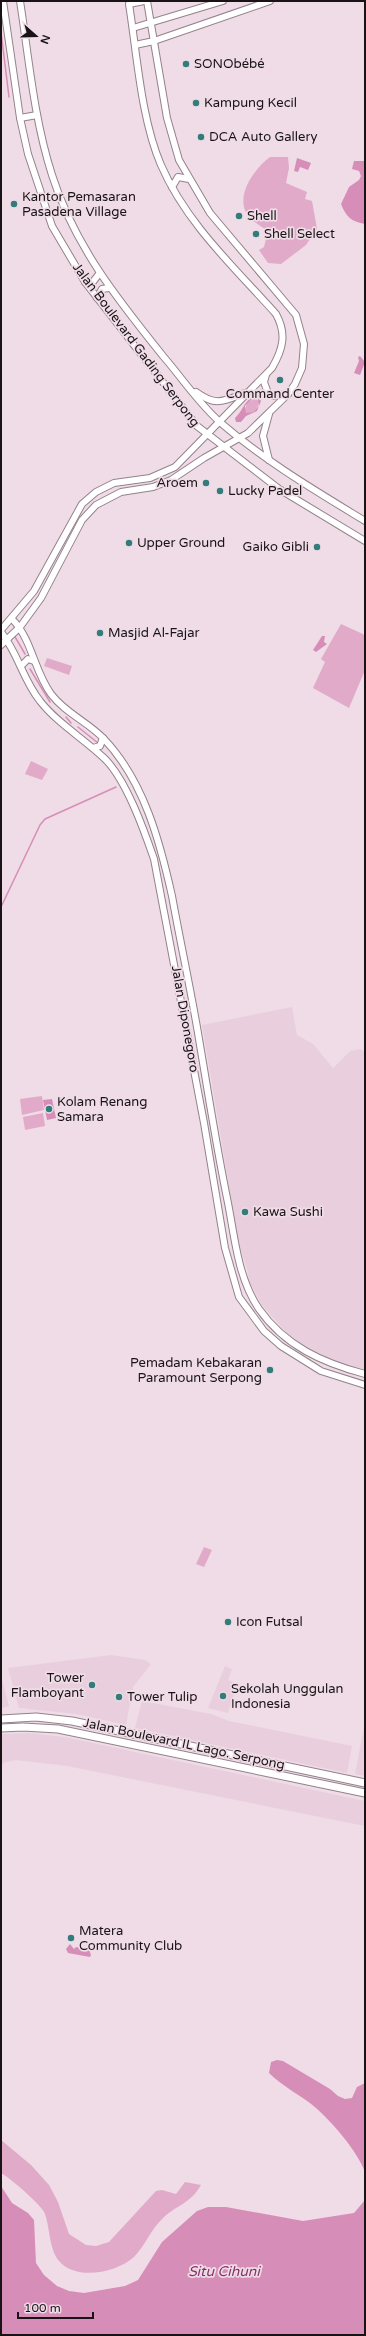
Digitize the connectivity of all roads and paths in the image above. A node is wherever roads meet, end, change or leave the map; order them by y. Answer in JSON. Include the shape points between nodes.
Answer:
{"nodes":[{"id":1,"x":3,"y":1,"type":"edge"},
{"id":2,"x":20,"y":1,"type":"edge"},
{"id":3,"x":145,"y":1,"type":"edge"},
{"id":4,"x":223,"y":1,"type":"edge"},
{"id":5,"x":270,"y":1,"type":"edge"},
{"id":6,"x":150,"y":24,"type":"junction"},
{"id":7,"x":133,"y":28,"type":"junction"},
{"id":8,"x":154,"y":41,"type":"junction"},
{"id":9,"x":136,"y":45,"type":"junction"},
{"id":10,"x":38,"y":115,"type":"junction"},
{"id":11,"x":20,"y":118,"type":"junction"},
{"id":12,"x":189,"y":179,"type":"junction"},
{"id":13,"x":172,"y":187,"type":"junction"},
{"id":14,"x":99,"y":274,"type":"junction"},
{"id":15,"x":85,"y":282,"type":"junction"},
{"id":16,"x":109,"y":288,"type":"junction"},
{"id":17,"x":97,"y":298,"type":"junction"},
{"id":18,"x":266,"y":375,"type":"junction"},
{"id":19,"x":187,"y":385,"type":"junction"},
{"id":20,"x":246,"y":393,"type":"junction"},
{"id":21,"x":288,"y":394,"type":"junction"},
{"id":22,"x":270,"y":412,"type":"junction"},
{"id":23,"x":220,"y":422,"type":"junction"},
{"id":24,"x":206,"y":434,"type":"junction"},
{"id":25,"x":238,"y":438,"type":"junction"},
{"id":26,"x":223,"y":448,"type":"junction"},
{"id":27,"x":269,"y":460,"type":"junction"},
{"id":28,"x":150,"y":478,"type":"junction"},
{"id":29,"x":153,"y":487,"type":"junction"},
{"id":30,"x":365,"y":521,"type":"edge"},
{"id":31,"x":365,"y":541,"type":"edge"},
{"id":32,"x":12,"y":619,"type":"junction"},
{"id":33,"x":20,"y":627,"type":"junction"},
{"id":34,"x":1,"y":631,"type":"edge"},
{"id":35,"x":7,"y":640,"type":"junction"},
{"id":36,"x":1,"y":645,"type":"edge"},
{"id":37,"x":34,"y":661,"type":"junction"},
{"id":38,"x":21,"y":666,"type":"junction"},
{"id":39,"x":103,"y":738,"type":"junction"},
{"id":40,"x":93,"y":748,"type":"junction"},
{"id":41,"x":163,"y":856,"type":"junction"},
{"id":42,"x":154,"y":859,"type":"junction"},
{"id":43,"x":200,"y":1042,"type":"junction"},
{"id":44,"x":190,"y":1044,"type":"junction"},
{"id":45,"x":212,"y":1121,"type":"junction"},
{"id":46,"x":204,"y":1123,"type":"junction"},
{"id":47,"x":236,"y":1247,"type":"junction"},
{"id":48,"x":225,"y":1248,"type":"junction"},
{"id":49,"x":260,"y":1311,"type":"junction"},
{"id":50,"x":252,"y":1316,"type":"junction"},
{"id":51,"x":365,"y":1374,"type":"edge"},
{"id":52,"x":365,"y":1385,"type":"edge"},
{"id":53,"x":1,"y":1719,"type":"edge"},
{"id":54,"x":1,"y":1728,"type":"edge"},
{"id":55,"x":287,"y":1766,"type":"junction"},
{"id":56,"x":285,"y":1776,"type":"junction"},
{"id":57,"x":365,"y":1783,"type":"edge"},
{"id":58,"x":365,"y":1794,"type":"edge"}],
"edges":[{"from":1,"to":11,"type":"street","name":"Jalan Boulevard Gading Serpong"},
{"from":2,"to":10,"type":"street","name":"Jalan Boulevard Gading Serpong"},
{"from":3,"to":6,"type":"street"},
{"from":3,"to":7,"type":"street","via":[[129,4]]},
{"from":4,"to":6,"type":"street"},
{"from":5,"to":8,"type":"street"},
{"from":6,"to":7,"type":"street"},
{"from":6,"to":8,"type":"street"},
{"from":7,"to":9,"type":"street"},
{"from":8,"to":9,"type":"street"},
{"from":8,"to":12,"type":"street","via":[[170,131],[179,160]]},
{"from":9,"to":13,"type":"street","via":[[153,140]]},
{"from":10,"to":11,"type":"street"},
{"from":10,"to":14,"type":"street","name":"Jalan Boulevard Gading Serpong","via":[[62,205]]},
{"from":11,"to":15,"type":"street","name":"Jalan Boulevard Gading Serpong","via":[[28,154],[48,217]]},
{"from":12,"to":13,"type":"street","via":[[178,177]]},
{"from":12,"to":21,"type":"street","via":[[210,213],[296,315],[302,331],[304,354],[300,373]]},
{"from":13,"to":18,"type":"street","via":[[198,226],[276,314],[281,324],[284,339],[280,354]]},
{"from":14,"to":15,"type":"street","via":[[92,283]]},
{"from":14,"to":16,"type":"street","name":"Jalan Boulevard Gading Serpong"},
{"from":15,"to":17,"type":"street","name":"Jalan Boulevard Gading Serpong"},
{"from":16,"to":17,"type":"street","via":[[102,289]]},
{"from":16,"to":19,"type":"street","name":"Jalan Boulevard Gading Serpong"},
{"from":17,"to":24,"type":"street","name":"Jalan Boulevard Gading Serpong","via":[[197,426]]},
{"from":18,"to":20,"type":"street"},
{"from":18,"to":21,"type":"street","via":[[264,382],[268,393],[274,396]]},
{"from":19,"to":20,"type":"street","via":[[205,399],[218,402]]},
{"from":19,"to":23,"type":"street","name":"Jalan Boulevard Gading Serpong"},
{"from":20,"to":23,"type":"street"},
{"from":21,"to":22,"type":"street"},
{"from":22,"to":25,"type":"street"},
{"from":22,"to":27,"type":"street","via":[[263,436]]},
{"from":23,"to":24,"type":"street"},
{"from":23,"to":25,"type":"street","name":"Jalan Boulevard Gading Serpong"},
{"from":24,"to":26,"type":"street","name":"Jalan Boulevard Gading Serpong"},
{"from":24,"to":28,"type":"street","via":[[175,466]]},
{"from":25,"to":26,"type":"street"},
{"from":25,"to":27,"type":"street","name":"Jalan Boulevard Gading Serpong"},
{"from":26,"to":29,"type":"street","via":[[171,480]]},
{"from":26,"to":31,"type":"street","name":"Jalan Boulevard Gading Serpong","via":[[279,489]]},
{"from":27,"to":30,"type":"street","name":"Jalan Boulevard Gading Serpong"},
{"from":28,"to":29,"type":"street"},
{"from":28,"to":32,"type":"street","via":[[114,483],[96,492],[82,504],[34,591]]},
{"from":29,"to":33,"type":"street","via":[[111,495],[91,510],[82,520],[47,589]]},
{"from":32,"to":33,"type":"street","name":"Jalan Diponegoro"},
{"from":32,"to":34,"type":"street"},
{"from":33,"to":35,"type":"street"},
{"from":33,"to":37,"type":"street","name":"Jalan Diponegoro"},
{"from":34,"to":35,"type":"street","name":"Jalan Diponegoro"},
{"from":35,"to":36,"type":"street"},
{"from":35,"to":38,"type":"street","name":"Jalan Diponegoro"},
{"from":37,"to":38,"type":"street","via":[[28,659]]},
{"from":37,"to":39,"type":"street","name":"Jalan Diponegoro","via":[[44,684],[58,704]]},
{"from":38,"to":40,"type":"street","name":"Jalan Diponegoro","via":[[31,689],[47,710]]},
{"from":39,"to":40,"type":"street","via":[[100,746]]},
{"from":39,"to":41,"type":"street","name":"Jalan Diponegoro","via":[[128,770],[152,821]]},
{"from":40,"to":42,"type":"street","name":"Jalan Diponegoro","via":[[117,775],[143,825]]},
{"from":41,"to":42,"type":"street"},
{"from":41,"to":43,"type":"street","name":"Jalan Diponegoro"},
{"from":42,"to":44,"type":"street","name":"Jalan Diponegoro"},
{"from":43,"to":44,"type":"street"},
{"from":43,"to":45,"type":"street","name":"Jalan Diponegoro"},
{"from":44,"to":46,"type":"street","name":"Jalan Diponegoro"},
{"from":45,"to":46,"type":"street"},
{"from":45,"to":47,"type":"street","name":"Jalan Diponegoro"},
{"from":46,"to":48,"type":"street","name":"Jalan Diponegoro"},
{"from":47,"to":48,"type":"street"},
{"from":47,"to":49,"type":"street","name":"Jalan Diponegoro","via":[[244,1280]]},
{"from":48,"to":50,"type":"street","name":"Jalan Diponegoro","via":[[239,1297]]},
{"from":49,"to":50,"type":"street"},
{"from":49,"to":51,"type":"street","name":"Jalan Diponegoro","via":[[302,1350],[325,1362]]},
{"from":50,"to":52,"type":"street","name":"Jalan Diponegoro","via":[[272,1339],[303,1362],[321,1371]]},
{"from":53,"to":55,"type":"main road","name":"Jalan Boulevard IL Lago. Serpong","via":[[36,1717],[72,1721]]},
{"from":54,"to":56,"type":"main road","name":"Jalan Boulevard IL Lago. Serpong","via":[[50,1728]]},
{"from":55,"to":56,"type":"main road"},
{"from":55,"to":57,"type":"main road","name":"Jalan Boulevard IL Lago. Serpong"},
{"from":56,"to":58,"type":"main road","name":"Jalan Boulevard IL Lago. Serpong"}]}
